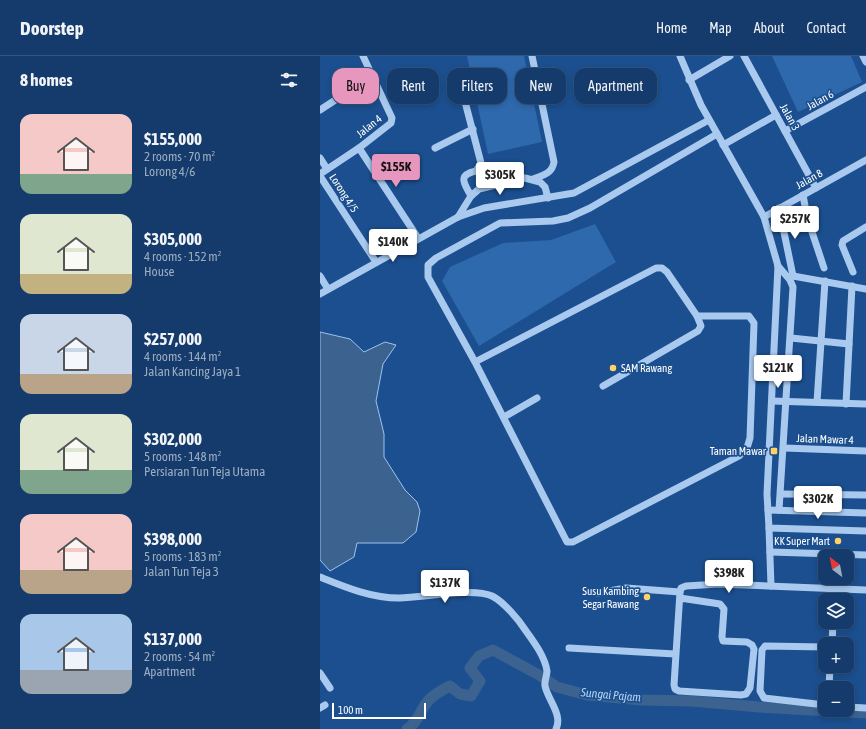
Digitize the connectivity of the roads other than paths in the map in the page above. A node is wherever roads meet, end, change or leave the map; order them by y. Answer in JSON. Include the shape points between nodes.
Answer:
{"nodes":[{"id":1,"x":363,"y":56,"type":"edge"},
{"id":2,"x":532,"y":56,"type":"edge"},
{"id":3,"x":680,"y":56,"type":"edge"},
{"id":4,"x":730,"y":56,"type":"edge"},
{"id":5,"x":744,"y":56,"type":"edge"},
{"id":6,"x":863,"y":56,"type":"edge"},
{"id":7,"x":866,"y":62,"type":"edge"},
{"id":8,"x":368,"y":68,"type":"edge"},
{"id":9,"x":689,"y":80,"type":"junction"},
{"id":10,"x":866,"y":87,"type":"edge"},
{"id":11,"x":379,"y":91,"type":"edge"},
{"id":12,"x":332,"y":102,"type":"edge"},
{"id":13,"x":466,"y":104,"type":"edge"},
{"id":14,"x":320,"y":110,"type":"edge"},
{"id":15,"x":776,"y":115,"type":"junction"},
{"id":16,"x":709,"y":120,"type":"junction"},
{"id":17,"x":473,"y":129,"type":"junction"},
{"id":18,"x":785,"y":132,"type":"junction"},
{"id":19,"x":717,"y":134,"type":"junction"},
{"id":20,"x":723,"y":145,"type":"junction"},
{"id":21,"x":359,"y":148,"type":"junction"},
{"id":22,"x":435,"y":148,"type":"dead end"},
{"id":23,"x":320,"y":158,"type":"edge"},
{"id":24,"x":866,"y":161,"type":"edge"},
{"id":25,"x":327,"y":169,"type":"junction"},
{"id":26,"x":320,"y":175,"type":"edge"},
{"id":27,"x":533,"y":179,"type":"junction"},
{"id":28,"x":816,"y":188,"type":"junction"},
{"id":29,"x":803,"y":195,"type":"junction"},
{"id":30,"x":471,"y":196,"type":"junction"},
{"id":31,"x":548,"y":198,"type":"junction"},
{"id":32,"x":779,"y":208,"type":"junction"},
{"id":33,"x":458,"y":217,"type":"junction"},
{"id":34,"x":764,"y":217,"type":"junction"},
{"id":35,"x":866,"y":227,"type":"edge"},
{"id":36,"x":418,"y":238,"type":"junction"},
{"id":37,"x":376,"y":262,"type":"junction"},
{"id":38,"x":778,"y":266,"type":"junction"},
{"id":39,"x":824,"y":268,"type":"dead end"},
{"id":40,"x":853,"y":272,"type":"dead end"},
{"id":41,"x":320,"y":276,"type":"edge"},
{"id":42,"x":792,"y":278,"type":"junction"},
{"id":43,"x":825,"y":281,"type":"junction"},
{"id":44,"x":852,"y":286,"type":"junction"},
{"id":45,"x":328,"y":289,"type":"junction"},
{"id":46,"x":866,"y":289,"type":"edge"},
{"id":47,"x":320,"y":294,"type":"edge"},
{"id":48,"x":697,"y":316,"type":"junction"},
{"id":49,"x":791,"y":338,"type":"junction"},
{"id":50,"x":821,"y":341,"type":"junction"},
{"id":51,"x":849,"y":344,"type":"junction"},
{"id":52,"x":475,"y":362,"type":"junction"},
{"id":53,"x":603,"y":386,"type":"dead end"},
{"id":54,"x":537,"y":398,"type":"dead end"},
{"id":55,"x":772,"y":400,"type":"junction"},
{"id":56,"x":786,"y":401,"type":"junction"},
{"id":57,"x":817,"y":402,"type":"junction"},
{"id":58,"x":846,"y":404,"type":"junction"},
{"id":59,"x":866,"y":404,"type":"edge"},
{"id":60,"x":504,"y":417,"type":"junction"},
{"id":61,"x":784,"y":448,"type":"junction"},
{"id":62,"x":866,"y":451,"type":"edge"},
{"id":63,"x":781,"y":494,"type":"junction"},
{"id":64,"x":866,"y":495,"type":"edge"},
{"id":65,"x":768,"y":510,"type":"junction"},
{"id":66,"x":780,"y":510,"type":"junction"},
{"id":67,"x":866,"y":513,"type":"edge"},
{"id":68,"x":769,"y":528,"type":"junction"},
{"id":69,"x":866,"y":531,"type":"edge"},
{"id":70,"x":770,"y":552,"type":"junction"},
{"id":71,"x":866,"y":555,"type":"edge"},
{"id":72,"x":320,"y":577,"type":"edge"},
{"id":73,"x":771,"y":586,"type":"junction"},
{"id":74,"x":836,"y":589,"type":"junction"},
{"id":75,"x":866,"y":590,"type":"edge"},
{"id":76,"x":836,"y":593,"type":"edge"},
{"id":77,"x":598,"y":594,"type":"dead end"},
{"id":78,"x":680,"y":595,"type":"junction"},
{"id":79,"x":818,"y":647,"type":"edge"},
{"id":80,"x":569,"y":648,"type":"dead end"},
{"id":81,"x":675,"y":654,"type":"junction"},
{"id":82,"x":320,"y":673,"type":"edge"},
{"id":83,"x":330,"y":688,"type":"dead end"},
{"id":84,"x":818,"y":704,"type":"edge"},
{"id":85,"x":854,"y":707,"type":"edge"},
{"id":86,"x":866,"y":708,"type":"edge"},
{"id":87,"x":556,"y":729,"type":"edge"}],
"edges":[{"from":1,"to":8,"type":"street","name":"Jalan 4"},
{"from":2,"to":27,"type":"street","via":[[554,162],[553,168],[547,174]]},
{"from":3,"to":9,"type":"street"},
{"from":4,"to":9,"type":"street"},
{"from":5,"to":15,"type":"street","name":"Jalan 3"},
{"from":6,"to":7,"type":"street"},
{"from":9,"to":16,"type":"street"},
{"from":10,"to":18,"type":"street","name":"Jalan 6"},
{"from":11,"to":21,"type":"street","name":"Jalan 4","via":[[392,118],[391,123]]},
{"from":12,"to":14,"type":"street"},
{"from":13,"to":17,"type":"street"},
{"from":15,"to":18,"type":"street","name":"Jalan 3"},
{"from":15,"to":20,"type":"street"},
{"from":16,"to":19,"type":"street"},
{"from":16,"to":31,"type":"street","via":[[581,190]]},
{"from":17,"to":22,"type":"street"},
{"from":17,"to":30,"type":"street","via":[[481,163],[476,171],[464,176],[463,180]]},
{"from":18,"to":28,"type":"street","name":"Jalan 3"},
{"from":19,"to":20,"type":"street"},
{"from":19,"to":52,"type":"street","via":[[590,208],[568,218],[500,223],[436,258],[428,265],[428,277]]},
{"from":20,"to":34,"type":"street"},
{"from":21,"to":25,"type":"street","name":"Jalan 4"},
{"from":21,"to":36,"type":"street"},
{"from":23,"to":25,"type":"street"},
{"from":24,"to":28,"type":"street","name":"Jalan 8"},
{"from":25,"to":26,"type":"street","name":"Jalan 4"},
{"from":26,"to":37,"type":"street","name":"Lorong 4/5"},
{"from":27,"to":30,"type":"street","via":[[525,178],[479,189]]},
{"from":27,"to":31,"type":"street","via":[[545,187]]},
{"from":28,"to":29,"type":"street","name":"Jalan 8"},
{"from":29,"to":32,"type":"street","name":"Jalan 8"},
{"from":29,"to":39,"type":"street","via":[[807,217]]},
{"from":30,"to":33,"type":"street"},
{"from":31,"to":33,"type":"street","via":[[484,208]]},
{"from":32,"to":34,"type":"street","name":"Jalan 8"},
{"from":32,"to":42,"type":"street"},
{"from":33,"to":36,"type":"street"},
{"from":34,"to":38,"type":"street"},
{"from":35,"to":40,"type":"street","via":[[843,241],[842,245]]},
{"from":36,"to":37,"type":"street"},
{"from":37,"to":45,"type":"street"},
{"from":38,"to":42,"type":"street"},
{"from":38,"to":55,"type":"street"},
{"from":41,"to":45,"type":"street"},
{"from":42,"to":43,"type":"street"},
{"from":42,"to":49,"type":"street"},
{"from":43,"to":44,"type":"street"},
{"from":43,"to":50,"type":"street"},
{"from":44,"to":46,"type":"street"},
{"from":44,"to":51,"type":"street"},
{"from":45,"to":47,"type":"street"},
{"from":48,"to":52,"type":"street","via":[[667,272],[662,268],[656,268]]},
{"from":48,"to":53,"type":"street","via":[[701,326],[698,330]]},
{"from":48,"to":60,"type":"street","via":[[749,316],[754,323],[750,438],[747,448],[739,456],[573,542],[567,542]]},
{"from":49,"to":50,"type":"street"},
{"from":49,"to":56,"type":"street"},
{"from":50,"to":51,"type":"street"},
{"from":50,"to":57,"type":"street"},
{"from":51,"to":58,"type":"street"},
{"from":52,"to":60,"type":"street"},
{"from":54,"to":60,"type":"street"},
{"from":55,"to":56,"type":"street"},
{"from":55,"to":65,"type":"street"},
{"from":56,"to":57,"type":"street"},
{"from":56,"to":61,"type":"street"},
{"from":57,"to":58,"type":"street"},
{"from":58,"to":59,"type":"street"},
{"from":61,"to":62,"type":"street","name":"Jalan Mawar 4"},
{"from":61,"to":63,"type":"street"},
{"from":63,"to":64,"type":"street"},
{"from":63,"to":66,"type":"street"},
{"from":65,"to":66,"type":"street"},
{"from":65,"to":68,"type":"street"},
{"from":66,"to":67,"type":"street"},
{"from":68,"to":69,"type":"street"},
{"from":68,"to":70,"type":"street"},
{"from":70,"to":71,"type":"street"},
{"from":70,"to":73,"type":"street"},
{"from":72,"to":87,"type":"street","via":[[378,597],[478,593],[494,597],[518,619],[539,650],[547,672],[545,686],[557,717]]},
{"from":73,"to":74,"type":"street"},
{"from":73,"to":78,"type":"street","via":[[686,586],[681,588]]},
{"from":74,"to":75,"type":"street"},
{"from":74,"to":76,"type":"street"},
{"from":77,"to":78,"type":"street","via":[[626,588]]},
{"from":78,"to":81,"type":"street"},
{"from":78,"to":81,"type":"street","via":[[723,606],[724,641],[748,642],[754,649],[750,688],[742,695],[679,691],[674,685]]},
{"from":79,"to":84,"type":"street","via":[[765,646],[762,650],[760,691],[764,698]]},
{"from":80,"to":81,"type":"street"},
{"from":82,"to":83,"type":"street"},
{"from":85,"to":86,"type":"street"}]}
